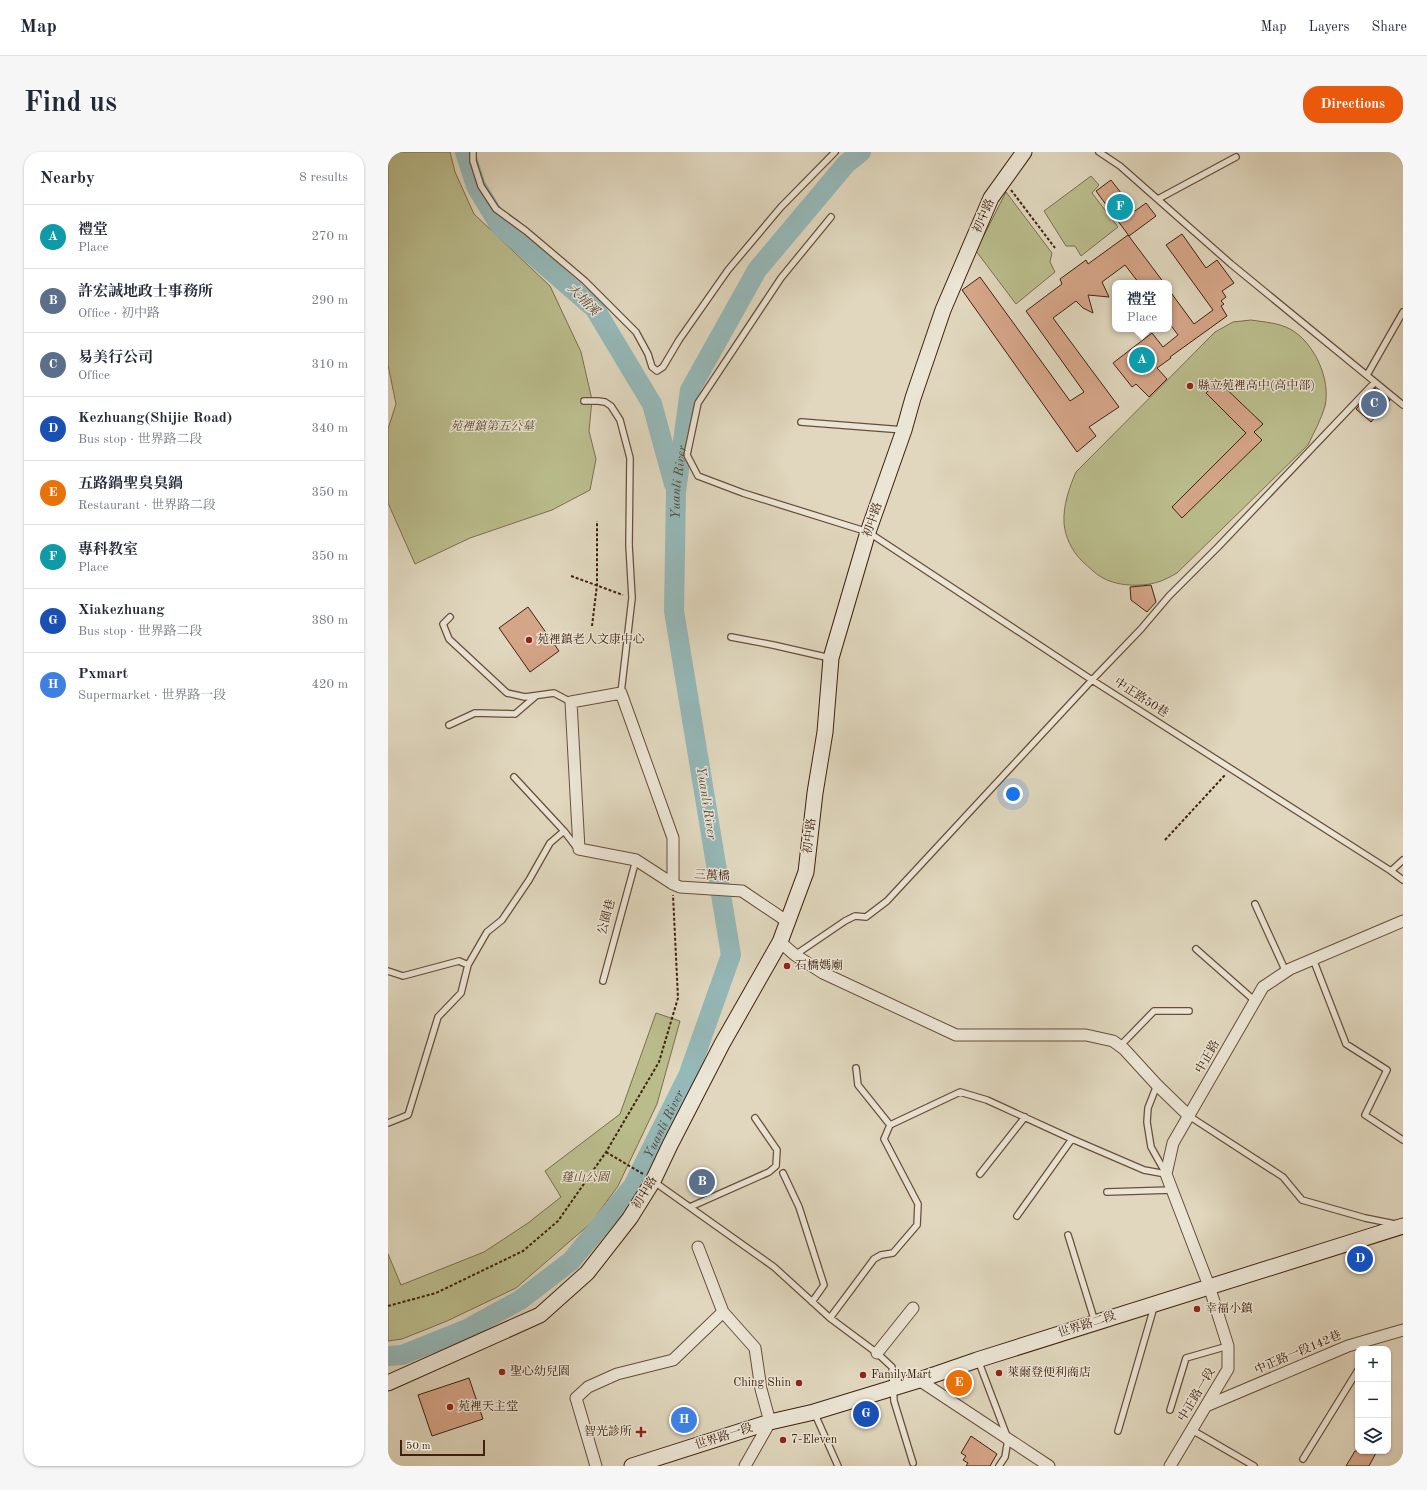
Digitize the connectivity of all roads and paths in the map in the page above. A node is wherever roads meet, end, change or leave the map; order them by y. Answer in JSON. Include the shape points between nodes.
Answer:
{"nodes":[{"id":1,"x":473,"y":152,"type":"edge"},
{"id":2,"x":835,"y":152,"type":"edge"},
{"id":3,"x":1024,"y":152,"type":"edge"},
{"id":4,"x":1099,"y":152,"type":"edge"},
{"id":5,"x":1236,"y":157,"type":"dead end"},
{"id":6,"x":1003,"y":180,"type":"junction"},
{"id":7,"x":1158,"y":199,"type":"junction"},
{"id":8,"x":831,"y":217,"type":"dead end"},
{"id":9,"x":1055,"y":248,"type":"dead end"},
{"id":10,"x":1403,"y":312,"type":"edge"},
{"id":11,"x":1367,"y":375,"type":"junction"},
{"id":12,"x":1375,"y":382,"type":"junction"},
{"id":13,"x":584,"y":401,"type":"dead end"},
{"id":14,"x":1403,"y":405,"type":"edge"},
{"id":15,"x":801,"y":422,"type":"dead end"},
{"id":16,"x":904,"y":430,"type":"junction"},
{"id":17,"x":597,"y":521,"type":"dead end"},
{"id":18,"x":868,"y":532,"type":"junction"},
{"id":19,"x":571,"y":576,"type":"dead end"},
{"id":20,"x":598,"y":586,"type":"junction"},
{"id":21,"x":632,"y":598,"type":"junction"},
{"id":22,"x":450,"y":617,"type":"dead end"},
{"id":23,"x":592,"y":626,"type":"dead end"},
{"id":24,"x":731,"y":637,"type":"dead end"},
{"id":25,"x":831,"y":658,"type":"junction"},
{"id":26,"x":1092,"y":680,"type":"junction"},
{"id":27,"x":621,"y":693,"type":"junction"},
{"id":28,"x":536,"y":696,"type":"junction"},
{"id":29,"x":572,"y":702,"type":"junction"},
{"id":30,"x":449,"y":725,"type":"dead end"},
{"id":31,"x":1231,"y":769,"type":"junction"},
{"id":32,"x":514,"y":777,"type":"dead end"},
{"id":33,"x":564,"y":832,"type":"junction"},
{"id":34,"x":1165,"y":840,"type":"dead end"},
{"id":35,"x":578,"y":850,"type":"junction"},
{"id":36,"x":636,"y":860,"type":"junction"},
{"id":37,"x":1403,"y":860,"type":"edge"},
{"id":38,"x":1391,"y":871,"type":"junction"},
{"id":39,"x":1403,"y":880,"type":"edge"},
{"id":40,"x":676,"y":886,"type":"junction"},
{"id":41,"x":1255,"y":904,"type":"dead end"},
{"id":42,"x":1403,"y":921,"type":"edge"},
{"id":43,"x":788,"y":922,"type":"junction"},
{"id":44,"x":780,"y":942,"type":"junction"},
{"id":45,"x":1196,"y":949,"type":"dead end"},
{"id":46,"x":795,"y":955,"type":"junction"},
{"id":47,"x":1313,"y":959,"type":"junction"},
{"id":48,"x":468,"y":965,"type":"junction"},
{"id":49,"x":388,"y":971,"type":"edge"},
{"id":50,"x":1286,"y":972,"type":"junction"},
{"id":51,"x":603,"y":981,"type":"dead end"},
{"id":52,"x":1255,"y":1001,"type":"junction"},
{"id":53,"x":1189,"y":1011,"type":"dead end"},
{"id":54,"x":1120,"y":1046,"type":"junction"},
{"id":55,"x":856,"y":1068,"type":"dead end"},
{"id":56,"x":1157,"y":1085,"type":"junction"},
{"id":57,"x":1189,"y":1116,"type":"junction"},
{"id":58,"x":1025,"y":1117,"type":"junction"},
{"id":59,"x":755,"y":1118,"type":"dead end"},
{"id":60,"x":388,"y":1123,"type":"edge"},
{"id":61,"x":890,"y":1125,"type":"junction"},
{"id":62,"x":1072,"y":1139,"type":"junction"},
{"id":63,"x":1403,"y":1140,"type":"edge"},
{"id":64,"x":606,"y":1152,"type":"junction"},
{"id":65,"x":783,"y":1173,"type":"dead end"},
{"id":66,"x":980,"y":1174,"type":"dead end"},
{"id":67,"x":1166,"y":1174,"type":"junction"},
{"id":68,"x":653,"y":1181,"type":"junction"},
{"id":69,"x":1172,"y":1190,"type":"junction"},
{"id":70,"x":1107,"y":1192,"type":"dead end"},
{"id":71,"x":690,"y":1207,"type":"junction"},
{"id":72,"x":1017,"y":1216,"type":"dead end"},
{"id":73,"x":1403,"y":1226,"type":"edge"},
{"id":74,"x":1068,"y":1236,"type":"dead end"},
{"id":75,"x":698,"y":1247,"type":"dead end"},
{"id":76,"x":1209,"y":1286,"type":"junction"},
{"id":77,"x":812,"y":1302,"type":"junction"},
{"id":78,"x":1155,"y":1304,"type":"junction"},
{"id":79,"x":388,"y":1306,"type":"edge"},
{"id":80,"x":913,"y":1308,"type":"dead end"},
{"id":81,"x":723,"y":1312,"type":"junction"},
{"id":82,"x":830,"y":1318,"type":"junction"},
{"id":83,"x":1095,"y":1323,"type":"junction"},
{"id":84,"x":1403,"y":1330,"type":"edge"},
{"id":85,"x":1367,"y":1344,"type":"edge"},
{"id":86,"x":1228,"y":1346,"type":"junction"},
{"id":87,"x":877,"y":1353,"type":"junction"},
{"id":88,"x":977,"y":1360,"type":"junction"},
{"id":89,"x":1355,"y":1375,"type":"edge"},
{"id":90,"x":919,"y":1380,"type":"junction"},
{"id":91,"x":388,"y":1383,"type":"edge"},
{"id":92,"x":893,"y":1387,"type":"junction"},
{"id":93,"x":1206,"y":1406,"type":"junction"},
{"id":94,"x":1170,"y":1410,"type":"dead end"},
{"id":95,"x":814,"y":1412,"type":"junction"},
{"id":96,"x":770,"y":1422,"type":"junction"},
{"id":97,"x":1192,"y":1430,"type":"junction"},
{"id":98,"x":1118,"y":1431,"type":"dead end"},
{"id":99,"x":1008,"y":1439,"type":"junction"},
{"id":100,"x":1303,"y":1459,"type":"dead end"},
{"id":101,"x":913,"y":1463,"type":"dead end"},
{"id":102,"x":596,"y":1466,"type":"edge"},
{"id":103,"x":632,"y":1466,"type":"edge"},
{"id":104,"x":744,"y":1466,"type":"edge"},
{"id":105,"x":838,"y":1466,"type":"edge"},
{"id":106,"x":999,"y":1466,"type":"edge"},
{"id":107,"x":1049,"y":1466,"type":"edge"},
{"id":108,"x":1170,"y":1466,"type":"edge"},
{"id":109,"x":1254,"y":1466,"type":"edge"}],
"edges":[{"from":1,"to":2,"type":"lane","via":[[473,161],[481,186],[496,209],[585,281],[636,332],[652,367],[658,371],[728,270],[781,206]]},
{"from":3,"to":6,"type":"street","name":"初中路"},
{"from":4,"to":7,"type":"lane","via":[[1120,166]]},
{"from":5,"to":7,"type":"lane"},
{"from":6,"to":9,"type":"path"},
{"from":6,"to":16,"type":"street","name":"初中路","via":[[991,198],[943,310]]},
{"from":7,"to":11,"type":"lane","via":[[1231,264]]},
{"from":8,"to":18,"type":"lane","name":"中正路50巷","via":[[781,278],[698,403],[687,455],[698,476],[743,494]]},
{"from":10,"to":11,"type":"lane"},
{"from":11,"to":12,"type":"lane"},
{"from":12,"to":14,"type":"lane"},
{"from":12,"to":26,"type":"lane","via":[[1224,542],[1169,596]]},
{"from":13,"to":21,"type":"lane","via":[[605,402],[610,406],[620,420],[630,458],[628,545]]},
{"from":15,"to":16,"type":"lane"},
{"from":16,"to":18,"type":"street","name":"初中路"},
{"from":17,"to":20,"type":"path"},
{"from":18,"to":25,"type":"street","name":"初中路"},
{"from":18,"to":26,"type":"lane","name":"中正路50巷"},
{"from":19,"to":20,"type":"path"},
{"from":20,"to":21,"type":"path"},
{"from":20,"to":23,"type":"path"},
{"from":21,"to":27,"type":"lane"},
{"from":22,"to":28,"type":"lane","via":[[443,624],[449,639],[506,693],[525,697]]},
{"from":24,"to":25,"type":"lane"},
{"from":25,"to":43,"type":"street","name":"初中路","via":[[806,872]]},
{"from":26,"to":31,"type":"lane","name":"中正路50巷"},
{"from":26,"to":46,"type":"lane","via":[[887,901],[866,917],[855,916],[845,921]]},
{"from":27,"to":29,"type":"street"},
{"from":27,"to":40,"type":"street","via":[[673,838]]},
{"from":28,"to":29,"type":"lane","via":[[554,693]]},
{"from":28,"to":30,"type":"lane","via":[[515,714],[475,713]]},
{"from":29,"to":35,"type":"street"},
{"from":31,"to":34,"type":"path"},
{"from":31,"to":38,"type":"lane","name":"中正路50巷"},
{"from":32,"to":33,"type":"lane"},
{"from":33,"to":35,"type":"lane"},
{"from":33,"to":48,"type":"lane","via":[[550,843],[529,880],[502,920],[487,932]]},
{"from":35,"to":36,"type":"street"},
{"from":36,"to":40,"type":"street"},
{"from":36,"to":51,"type":"lane","name":"公園巷"},
{"from":37,"to":38,"type":"lane"},
{"from":38,"to":39,"type":"lane","name":"中正路50巷"},
{"from":40,"to":43,"type":"street","name":"三萬橋","via":[[742,891]]},
{"from":40,"to":64,"type":"path","via":[[678,998],[659,1062]]},
{"from":41,"to":50,"type":"lane"},
{"from":42,"to":47,"type":"street","name":"中正路"},
{"from":43,"to":44,"type":"street","name":"初中路"},
{"from":44,"to":46,"type":"street"},
{"from":44,"to":68,"type":"street","name":"初中路","via":[[722,1044]]},
{"from":45,"to":52,"type":"lane"},
{"from":46,"to":54,"type":"street","via":[[823,973],[956,1035],[1086,1035],[1113,1041]]},
{"from":47,"to":50,"type":"street","name":"中正路"},
{"from":47,"to":63,"type":"lane","via":[[1346,1044],[1387,1070],[1365,1115]]},
{"from":48,"to":49,"type":"lane","via":[[459,961],[403,976]]},
{"from":48,"to":60,"type":"lane","via":[[461,993],[438,1017],[408,1115]]},
{"from":50,"to":52,"type":"street","name":"中正路","via":[[1264,987]]},
{"from":52,"to":57,"type":"street","name":"中正路"},
{"from":53,"to":54,"type":"lane","via":[[1154,1011]]},
{"from":54,"to":56,"type":"street"},
{"from":55,"to":61,"type":"lane","via":[[858,1085]]},
{"from":56,"to":57,"type":"street"},
{"from":56,"to":67,"type":"lane","via":[[1148,1108],[1147,1122],[1151,1147]]},
{"from":57,"to":67,"type":"street","name":"中正路","via":[[1173,1143]]},
{"from":57,"to":73,"type":"lane","via":[[1282,1177],[1302,1200]]},
{"from":58,"to":61,"type":"lane","via":[[987,1100],[960,1092]]},
{"from":58,"to":62,"type":"lane"},
{"from":58,"to":66,"type":"lane"},
{"from":59,"to":71,"type":"lane","via":[[777,1150],[776,1166],[769,1172]]},
{"from":61,"to":82,"type":"lane","via":[[884,1139],[918,1204],[918,1225],[894,1253],[874,1259]]},
{"from":62,"to":67,"type":"lane","via":[[1144,1170]]},
{"from":62,"to":72,"type":"lane"},
{"from":64,"to":68,"type":"path"},
{"from":64,"to":79,"type":"path","via":[[558,1222],[523,1251],[436,1293]]},
{"from":65,"to":77,"type":"lane","via":[[800,1207],[824,1285]]},
{"from":67,"to":69,"type":"street"},
{"from":68,"to":71,"type":"lane"},
{"from":68,"to":91,"type":"street","name":"初中路","via":[[630,1218],[587,1273],[540,1315]]},
{"from":69,"to":70,"type":"lane"},
{"from":69,"to":76,"type":"street"},
{"from":71,"to":77,"type":"lane","via":[[774,1267]]},
{"from":73,"to":76,"type":"street","name":"世界路二段"},
{"from":74,"to":83,"type":"lane"},
{"from":75,"to":81,"type":"street"},
{"from":76,"to":78,"type":"street","name":"世界路二段"},
{"from":76,"to":86,"type":"street","name":"中正路一段"},
{"from":77,"to":82,"type":"lane"},
{"from":78,"to":83,"type":"street","name":"世界路二段"},
{"from":78,"to":98,"type":"lane"},
{"from":80,"to":87,"type":"street"},
{"from":81,"to":96,"type":"street","via":[[755,1348],[761,1389]]},
{"from":81,"to":102,"type":"street","via":[[673,1360],[617,1374],[588,1387],[576,1398]]},
{"from":82,"to":87,"type":"lane"},
{"from":83,"to":88,"type":"street","name":"世界路二段"},
{"from":84,"to":85,"type":"street","name":"中正路一段142巷"},
{"from":85,"to":93,"type":"street","name":"中正路一段142巷","via":[[1348,1346]]},
{"from":86,"to":93,"type":"street","name":"中正路一段","via":[[1228,1369]]},
{"from":86,"to":94,"type":"lane","via":[[1186,1358]]},
{"from":87,"to":92,"type":"lane","via":[[892,1367]]},
{"from":88,"to":90,"type":"street","name":"世界路二段"},
{"from":88,"to":99,"type":"lane"},
{"from":89,"to":100,"type":"lane"},
{"from":90,"to":92,"type":"street","name":"世界路二段"},
{"from":90,"to":99,"type":"street"},
{"from":92,"to":95,"type":"street","name":"世界路二段"},
{"from":92,"to":101,"type":"lane","via":[[894,1401]]},
{"from":93,"to":97,"type":"street","name":"中正路一段"},
{"from":95,"to":96,"type":"street","name":"世界路二段"},
{"from":95,"to":105,"type":"lane"},
{"from":96,"to":103,"type":"street","name":"世界路一段"},
{"from":96,"to":104,"type":"street"},
{"from":97,"to":108,"type":"street","name":"中正路一段"},
{"from":97,"to":109,"type":"lane"},
{"from":99,"to":106,"type":"lane","via":[[1006,1457]]},
{"from":99,"to":107,"type":"street"}]}
